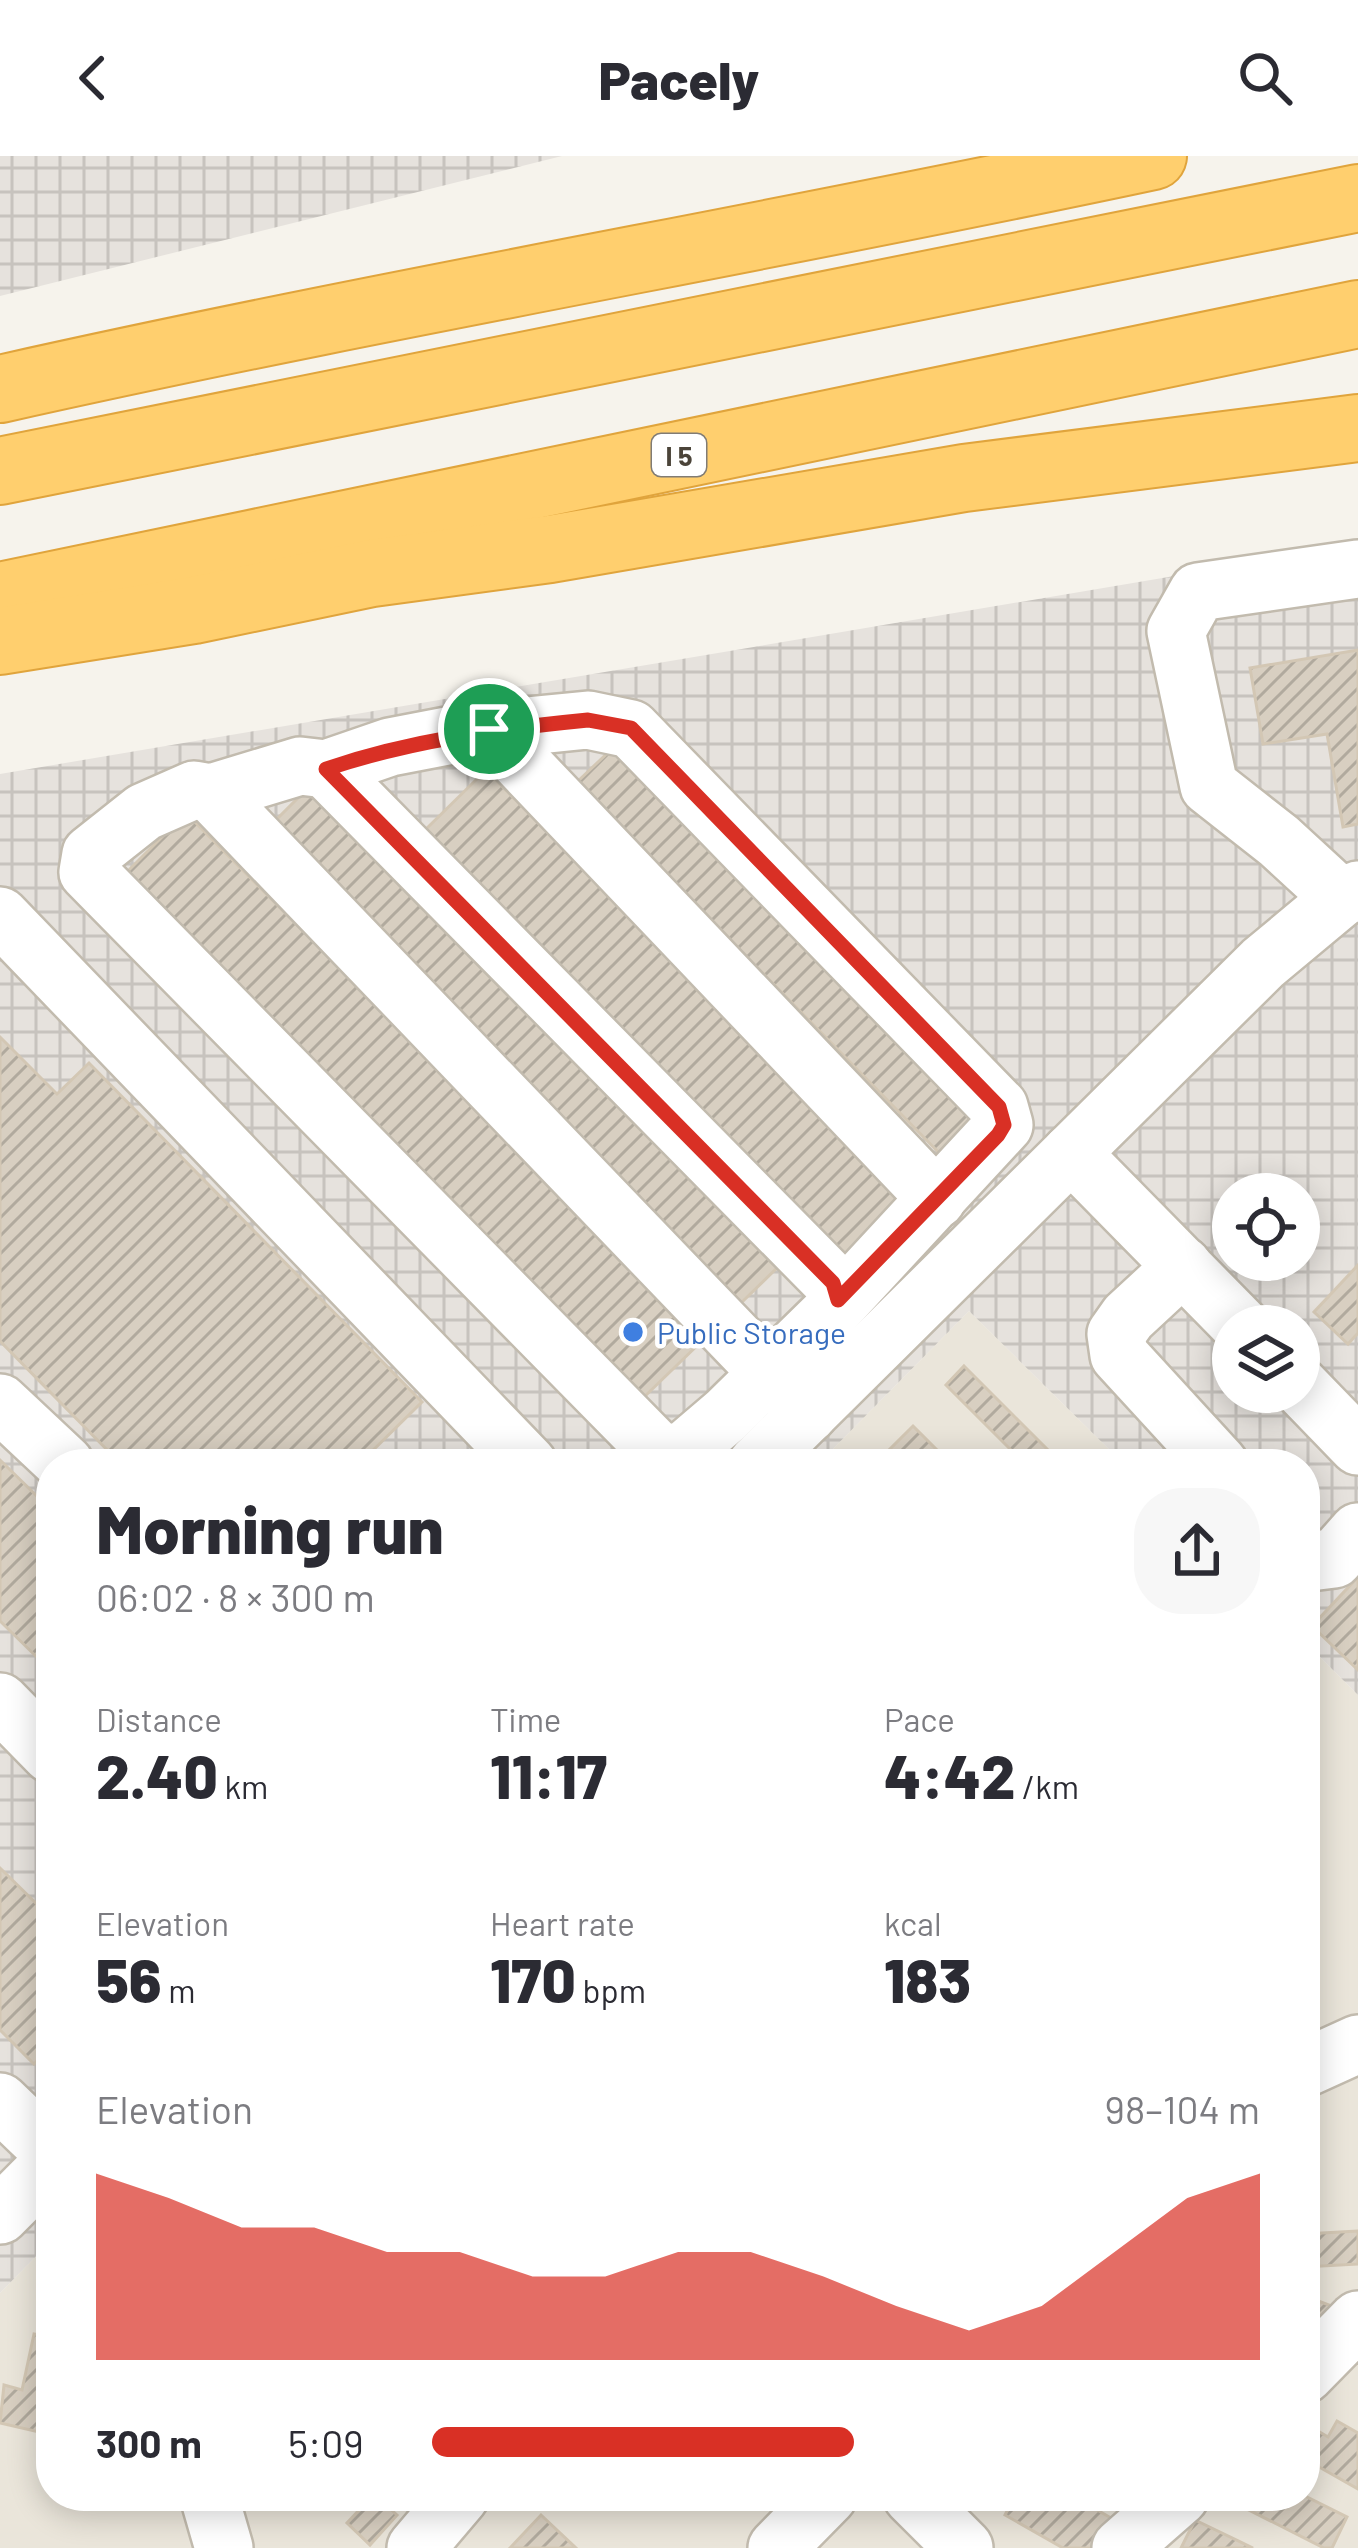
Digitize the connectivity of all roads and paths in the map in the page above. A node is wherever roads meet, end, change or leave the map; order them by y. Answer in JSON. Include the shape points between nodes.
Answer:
{"nodes":[{"id":1,"x":1153,"y":156,"type":"edge"},
{"id":2,"x":1095,"y":165,"type":"edge"},
{"id":3,"x":1358,"y":198,"type":"edge"},
{"id":4,"x":1358,"y":314,"type":"edge"},
{"id":5,"x":0,"y":389,"type":"edge"},
{"id":6,"x":1358,"y":428,"type":"edge"},
{"id":7,"x":0,"y":471,"type":"edge"},
{"id":8,"x":1358,"y":569,"type":"edge"},
{"id":9,"x":0,"y":596,"type":"edge"},
{"id":10,"x":0,"y":641,"type":"edge"},
{"id":11,"x":489,"y":729,"type":"junction"},
{"id":12,"x":326,"y":769,"type":"junction"},
{"id":13,"x":211,"y":793,"type":"junction"},
{"id":14,"x":1350,"y":894,"type":"edge"},
{"id":15,"x":0,"y":916,"type":"edge"},
{"id":16,"x":1078,"y":1146,"type":"junction"},
{"id":17,"x":937,"y":1198,"type":"junction"},
{"id":18,"x":1183,"y":1266,"type":"junction"},
{"id":19,"x":838,"y":1300,"type":"junction"},
{"id":20,"x":1221,"y":1305,"type":"edge"},
{"id":21,"x":768,"y":1373,"type":"junction"},
{"id":22,"x":0,"y":1403,"type":"edge"},
{"id":23,"x":1320,"y":1407,"type":"edge"},
{"id":24,"x":808,"y":1414,"type":"junction"},
{"id":25,"x":1358,"y":1446,"type":"edge"},
{"id":26,"x":49,"y":1449,"type":"edge"},
{"id":27,"x":514,"y":1449,"type":"edge"},
{"id":28,"x":656,"y":1449,"type":"edge"},
{"id":29,"x":686,"y":1449,"type":"edge"},
{"id":30,"x":772,"y":1449,"type":"edge"},
{"id":31,"x":1205,"y":1449,"type":"edge"},
{"id":32,"x":1358,"y":1532,"type":"edge"},
{"id":33,"x":1320,"y":1561,"type":"edge"},
{"id":34,"x":0,"y":1702,"type":"edge"},
{"id":35,"x":36,"y":1739,"type":"edge"},
{"id":36,"x":1358,"y":2044,"type":"edge"},
{"id":37,"x":1320,"y":2061,"type":"edge"},
{"id":38,"x":0,"y":2102,"type":"edge"},
{"id":39,"x":36,"y":2137,"type":"edge"},
{"id":40,"x":36,"y":2179,"type":"edge"},
{"id":41,"x":0,"y":2215,"type":"edge"},
{"id":42,"x":1358,"y":2320,"type":"edge"},
{"id":43,"x":1320,"y":2359,"type":"edge"},
{"id":44,"x":213,"y":2511,"type":"edge"},
{"id":45,"x":447,"y":2511,"type":"edge"},
{"id":46,"x":813,"y":2511,"type":"edge"},
{"id":47,"x":927,"y":2511,"type":"edge"},
{"id":48,"x":1163,"y":2511,"type":"edge"},
{"id":49,"x":224,"y":2548,"type":"edge"},
{"id":50,"x":416,"y":2548,"type":"edge"},
{"id":51,"x":777,"y":2548,"type":"edge"},
{"id":52,"x":964,"y":2548,"type":"edge"},
{"id":53,"x":1120,"y":2548,"type":"edge"}],
"edges":[{"from":1,"to":2,"type":"highway"},
{"from":2,"to":5,"type":"highway"},
{"from":3,"to":7,"type":"highway"},
{"from":4,"to":9,"type":"highway","number":"I 5"},
{"from":6,"to":10,"type":"highway","via":[[964,478]]},
{"from":8,"to":14,"type":"street","via":[[1198,592],[1176,632],[1209,786]]},
{"from":11,"to":12,"type":"street","via":[[390,747]]},
{"from":11,"to":17,"type":"street"},
{"from":11,"to":17,"type":"street","via":[[588,720],[631,728],[999,1107],[998,1135]]},
{"from":12,"to":13,"type":"street","via":[[300,766]]},
{"from":12,"to":19,"type":"street","via":[[833,1283]]},
{"from":13,"to":21,"type":"street"},
{"from":13,"to":28,"type":"street","via":[[194,790],[144,812],[91,854],[88,872]]},
{"from":14,"to":16,"type":"street","via":[[1263,963]]},
{"from":15,"to":27,"type":"street"},
{"from":16,"to":18,"type":"street"},
{"from":16,"to":24,"type":"street"},
{"from":17,"to":19,"type":"street"},
{"from":18,"to":20,"type":"street"},
{"from":18,"to":31,"type":"street","via":[[1128,1318],[1117,1334],[1119,1355]]},
{"from":19,"to":21,"type":"street"},
{"from":21,"to":24,"type":"street"},
{"from":21,"to":29,"type":"street"},
{"from":22,"to":26,"type":"street"},
{"from":23,"to":25,"type":"street"},
{"from":24,"to":30,"type":"street"},
{"from":32,"to":33,"type":"street","via":[[1334,1559]]},
{"from":34,"to":35,"type":"street"},
{"from":36,"to":37,"type":"street"},
{"from":38,"to":39,"type":"street"},
{"from":40,"to":41,"type":"street"},
{"from":42,"to":43,"type":"street"},
{"from":44,"to":49,"type":"street"},
{"from":45,"to":50,"type":"street"},
{"from":46,"to":51,"type":"street"},
{"from":47,"to":52,"type":"street"},
{"from":48,"to":53,"type":"street"}]}
